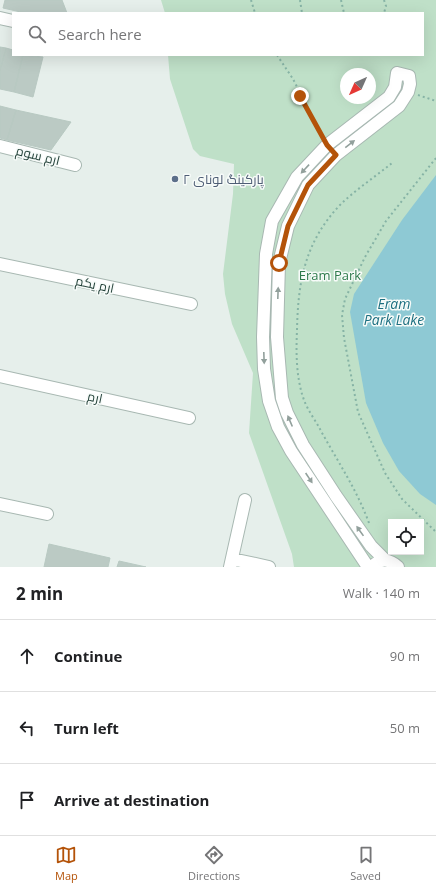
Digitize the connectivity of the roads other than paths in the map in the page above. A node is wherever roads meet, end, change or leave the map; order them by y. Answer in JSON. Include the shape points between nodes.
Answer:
{"nodes":[{"id":1,"x":0,"y":18,"type":"edge"},
{"id":2,"x":12,"y":21,"type":"edge"},
{"id":3,"x":327,"y":145,"type":"junction"},
{"id":4,"x":0,"y":146,"type":"edge"},
{"id":5,"x":336,"y":155,"type":"junction"},
{"id":6,"x":75,"y":165,"type":"dead end"},
{"id":7,"x":0,"y":264,"type":"edge"},
{"id":8,"x":191,"y":304,"type":"dead end"},
{"id":9,"x":263,"y":337,"type":"junction"},
{"id":10,"x":277,"y":337,"type":"junction"},
{"id":11,"x":0,"y":376,"type":"edge"},
{"id":12,"x":189,"y":418,"type":"dead end"},
{"id":13,"x":246,"y":500,"type":"dead end"},
{"id":14,"x":0,"y":504,"type":"edge"},
{"id":15,"x":48,"y":514,"type":"dead end"},
{"id":16,"x":386,"y":560,"type":"junction"},
{"id":17,"x":231,"y":563,"type":"edge"},
{"id":18,"x":268,"y":567,"type":"edge"},
{"id":19,"x":368,"y":567,"type":"edge"},
{"id":20,"x":372,"y":567,"type":"edge"},
{"id":21,"x":398,"y":567,"type":"edge"}],
"edges":[{"from":1,"to":2,"type":"street"},
{"from":3,"to":5,"type":"street"},
{"from":5,"to":3,"type":"street","one_way":true,"via":[[399,106],[408,92],[409,76],[397,73],[395,87],[389,97]]},
{"from":3,"to":9,"type":"street","one_way":true,"via":[[298,177],[272,221],[266,254]]},
{"from":4,"to":6,"type":"street","name":"ارم سوم"},
{"from":10,"to":5,"type":"street","one_way":true,"via":[[279,263],[288,226],[308,185]]},
{"from":7,"to":8,"type":"street","name":"ارم یکم"},
{"from":9,"to":10,"type":"street"},
{"from":9,"to":19,"type":"street","one_way":true,"via":[[267,386],[278,427],[291,451]]},
{"from":16,"to":10,"type":"street","one_way":true,"via":[[362,534],[294,430],[282,398]]},
{"from":11,"to":12,"type":"street","name":"ارم"},
{"from":13,"to":17,"type":"street"},
{"from":14,"to":15,"type":"street"},
{"from":16,"to":20,"type":"street"},
{"from":16,"to":21,"type":"street"},
{"from":17,"to":18,"type":"street"}]}
